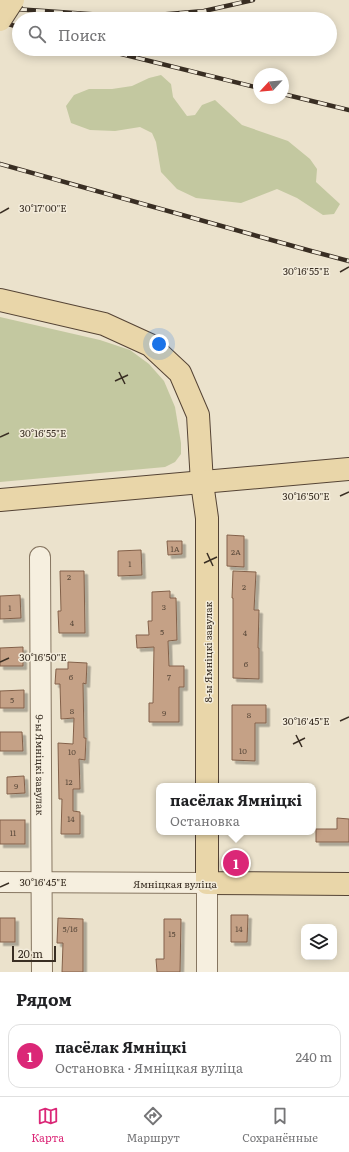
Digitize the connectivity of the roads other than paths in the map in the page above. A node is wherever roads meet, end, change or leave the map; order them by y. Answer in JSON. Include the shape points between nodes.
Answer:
{"nodes":[{"id":1,"x":13,"y":0,"type":"edge"},
{"id":2,"x":0,"y":20,"type":"edge"},
{"id":3,"x":0,"y":300,"type":"edge"},
{"id":4,"x":349,"y":469,"type":"edge"},
{"id":5,"x":202,"y":483,"type":"junction"},
{"id":6,"x":0,"y":500,"type":"edge"},
{"id":7,"x":40,"y":557,"type":"dead end"},
{"id":8,"x":208,"y":783,"type":"edge"},
{"id":9,"x":207,"y":835,"type":"edge"},
{"id":10,"x":0,"y":882,"type":"edge"},
{"id":11,"x":41,"y":883,"type":"junction"},
{"id":12,"x":207,"y":883,"type":"junction"},
{"id":13,"x":349,"y":884,"type":"edge"},
{"id":14,"x":42,"y":972,"type":"edge"},
{"id":15,"x":207,"y":972,"type":"edge"}],
"edges":[{"from":1,"to":2,"type":"main road","bridge":true},
{"from":3,"to":5,"type":"main road","name":"8-ы Ямніцкі завулак","via":[[104,324],[150,345],[180,373],[198,415]]},
{"from":4,"to":5,"type":"main road"},
{"from":5,"to":6,"type":"main road"},
{"from":5,"to":8,"type":"main road","name":"8-ы Ямніцкі завулак","via":[[208,518]]},
{"from":7,"to":11,"type":"street","name":"9-ы Ямніцкі завулак"},
{"from":9,"to":12,"type":"main road"},
{"from":10,"to":11,"type":"street","name":"Ямніцкая вуліца"},
{"from":11,"to":12,"type":"street","name":"Ямніцкая вуліца"},
{"from":11,"to":14,"type":"street","name":"9-ы Ямніцкі завулак"},
{"from":12,"to":13,"type":"main road","name":"Ямніцкая вуліца"},
{"from":12,"to":15,"type":"street"}]}
